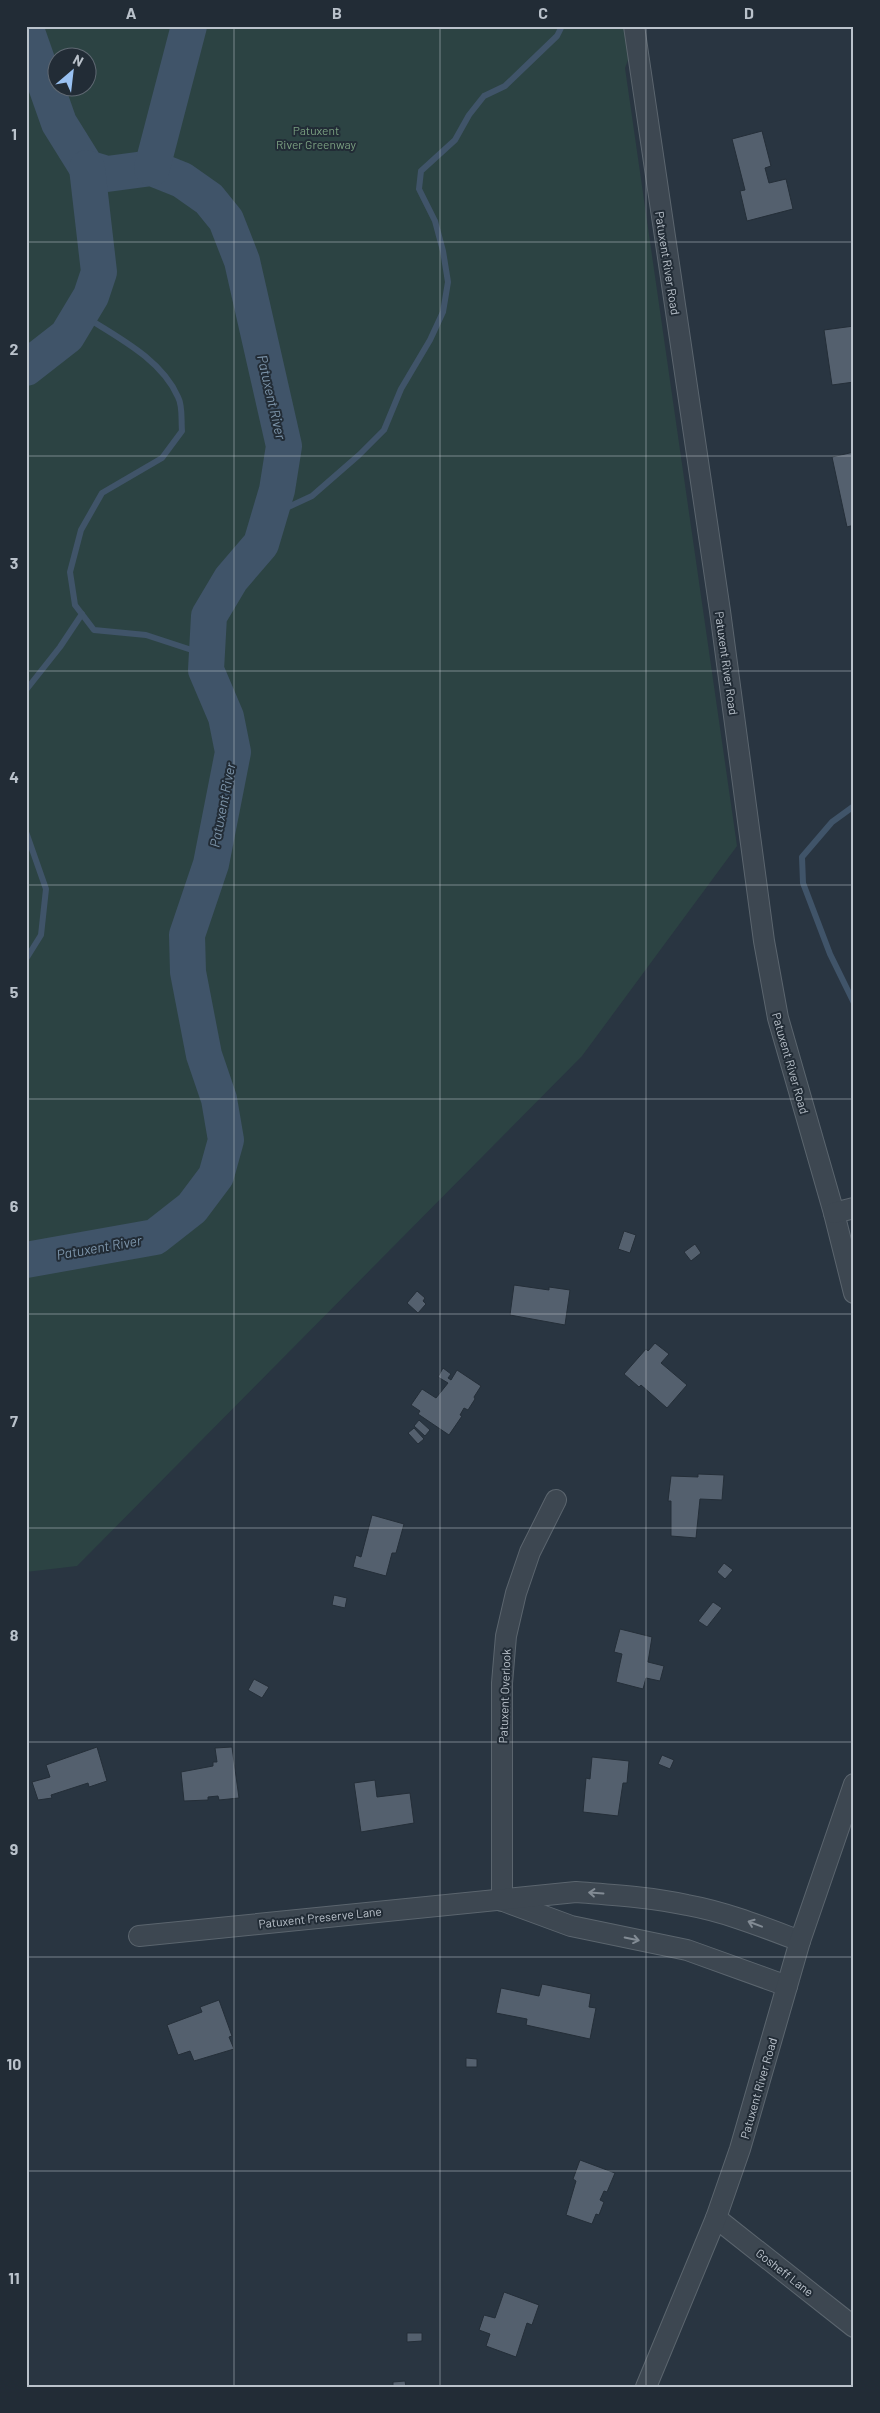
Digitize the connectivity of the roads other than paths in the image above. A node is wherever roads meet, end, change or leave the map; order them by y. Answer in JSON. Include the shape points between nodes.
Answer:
{"nodes":[{"id":1,"x":634,"y":26,"type":"edge"},
{"id":2,"x":854,"y":1208,"type":"edge"},
{"id":3,"x":834,"y":1212,"type":"junction"},
{"id":4,"x":854,"y":1293,"type":"edge"},
{"id":5,"x":556,"y":1500,"type":"dead end"},
{"id":6,"x":854,"y":1784,"type":"edge"},
{"id":7,"x":502,"y":1901,"type":"junction"},
{"id":8,"x":139,"y":1936,"type":"dead end"},
{"id":9,"x":800,"y":1941,"type":"junction"},
{"id":10,"x":787,"y":1986,"type":"junction"},
{"id":11,"x":716,"y":2218,"type":"junction"},
{"id":12,"x":854,"y":2327,"type":"edge"},
{"id":13,"x":646,"y":2387,"type":"edge"}],
"edges":[{"from":1,"to":3,"type":"street","name":"Patuxent River Road","via":[[720,611],[764,941],[778,1018]]},
{"from":2,"to":3,"type":"street"},
{"from":3,"to":4,"type":"street","name":"Patuxent River Road"},
{"from":5,"to":7,"type":"street","name":"Patuxent Overlook","via":[[530,1552],[506,1636],[502,1684]]},
{"from":6,"to":9,"type":"street","name":"Patuxent River Road"},
{"from":7,"to":8,"type":"street","name":"Patuxent Preserve Lane"},
{"from":9,"to":7,"type":"street","name":"Patuxent Preserve Lane","one_way":true,"via":[[744,1920],[688,1905],[634,1896],[576,1892]]},
{"from":7,"to":10,"type":"street","name":"Patuxent Preserve Lane","one_way":true,"via":[[570,1926],[686,1950]]},
{"from":9,"to":10,"type":"street","name":"Patuxent River Road"},
{"from":10,"to":11,"type":"street","name":"Patuxent River Road","via":[[740,2149]]},
{"from":11,"to":12,"type":"street","name":"Gosheff Lane"},
{"from":11,"to":13,"type":"street","name":"Patuxent River Road"}]}
